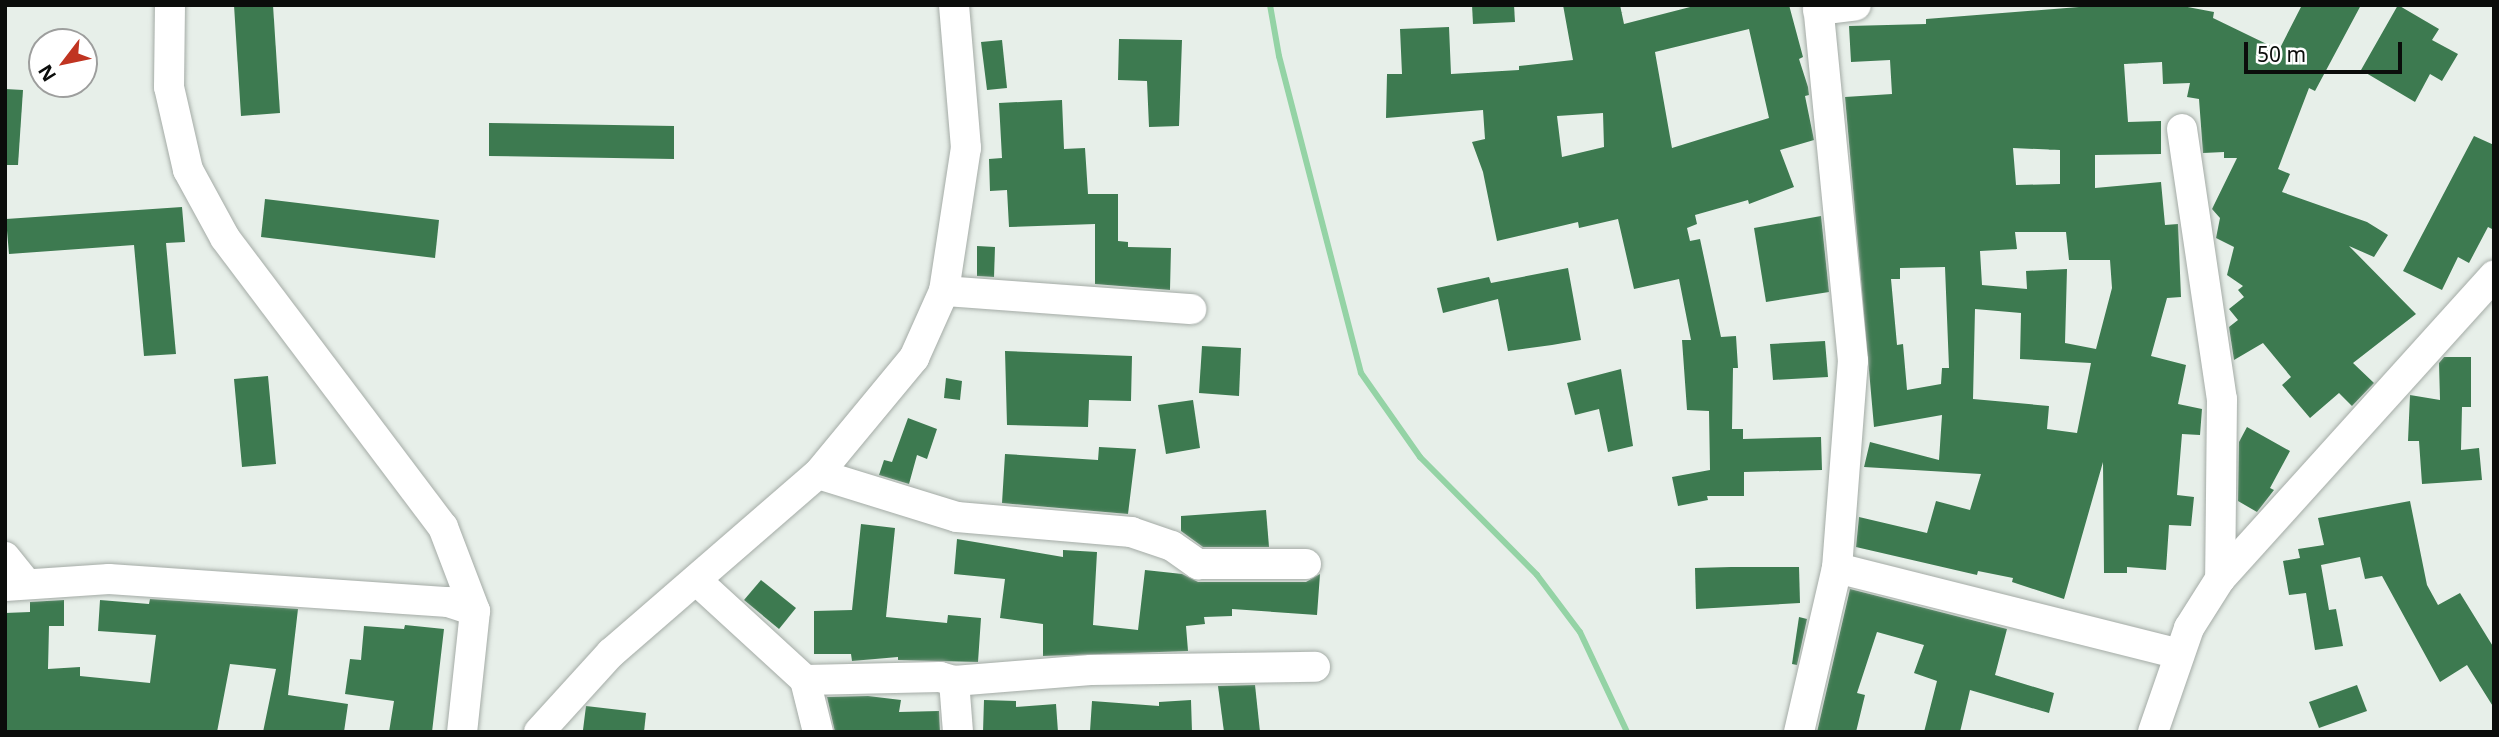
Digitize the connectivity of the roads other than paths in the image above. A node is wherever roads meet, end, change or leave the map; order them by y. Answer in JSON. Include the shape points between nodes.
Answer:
{"nodes":[{"id":1,"x":170,"y":5,"type":"edge"},
{"id":2,"x":954,"y":5,"type":"edge"},
{"id":3,"x":1856,"y":5,"type":"edge"},
{"id":4,"x":1818,"y":7,"type":"edge"},
{"id":5,"x":2182,"y":129,"type":"dead end"},
{"id":6,"x":2494,"y":276,"type":"edge"},
{"id":7,"x":944,"y":291,"type":"junction"},
{"id":8,"x":1191,"y":309,"type":"dead end"},
{"id":9,"x":818,"y":474,"type":"junction"},
{"id":10,"x":5,"y":556,"type":"edge"},
{"id":11,"x":1306,"y":564,"type":"dead end"},
{"id":12,"x":1837,"y":568,"type":"junction"},
{"id":13,"x":2220,"y":579,"type":"junction"},
{"id":14,"x":696,"y":580,"type":"junction"},
{"id":15,"x":15,"y":584,"type":"edge"},
{"id":16,"x":475,"y":611,"type":"junction"},
{"id":17,"x":2179,"y":654,"type":"junction"},
{"id":18,"x":1315,"y":667,"type":"dead end"},
{"id":19,"x":805,"y":680,"type":"junction"},
{"id":20,"x":954,"y":681,"type":"junction"},
{"id":21,"x":463,"y":732,"type":"edge"},
{"id":22,"x":539,"y":732,"type":"edge"},
{"id":23,"x":818,"y":732,"type":"edge"},
{"id":24,"x":958,"y":732,"type":"edge"},
{"id":25,"x":1799,"y":732,"type":"edge"},
{"id":26,"x":2153,"y":732,"type":"edge"}],
"edges":[{"from":1,"to":16,"type":"street","via":[[169,87],[188,170],[225,238],[443,527]]},
{"from":2,"to":7,"type":"street","via":[[965,148]]},
{"from":3,"to":4,"type":"street"},
{"from":4,"to":12,"type":"street","via":[[1853,361]]},
{"from":5,"to":13,"type":"street","via":[[2222,400]]},
{"from":6,"to":13,"type":"street"},
{"from":7,"to":8,"type":"street"},
{"from":7,"to":9,"type":"street","via":[[914,358]]},
{"from":9,"to":11,"type":"street","via":[[957,517],[1131,532],[1172,546],[1198,564]]},
{"from":9,"to":14,"type":"street"},
{"from":10,"to":15,"type":"street"},
{"from":12,"to":17,"type":"street"},
{"from":12,"to":25,"type":"street"},
{"from":13,"to":17,"type":"street"},
{"from":14,"to":19,"type":"street"},
{"from":14,"to":22,"type":"street","via":[[578,685]]},
{"from":15,"to":16,"type":"street","via":[[123,580],[448,601]]},
{"from":16,"to":21,"type":"street"},
{"from":17,"to":26,"type":"street"},
{"from":18,"to":20,"type":"street","via":[[1091,670]]},
{"from":19,"to":20,"type":"street","via":[[940,677]]},
{"from":19,"to":23,"type":"street"},
{"from":20,"to":24,"type":"street"}]}
